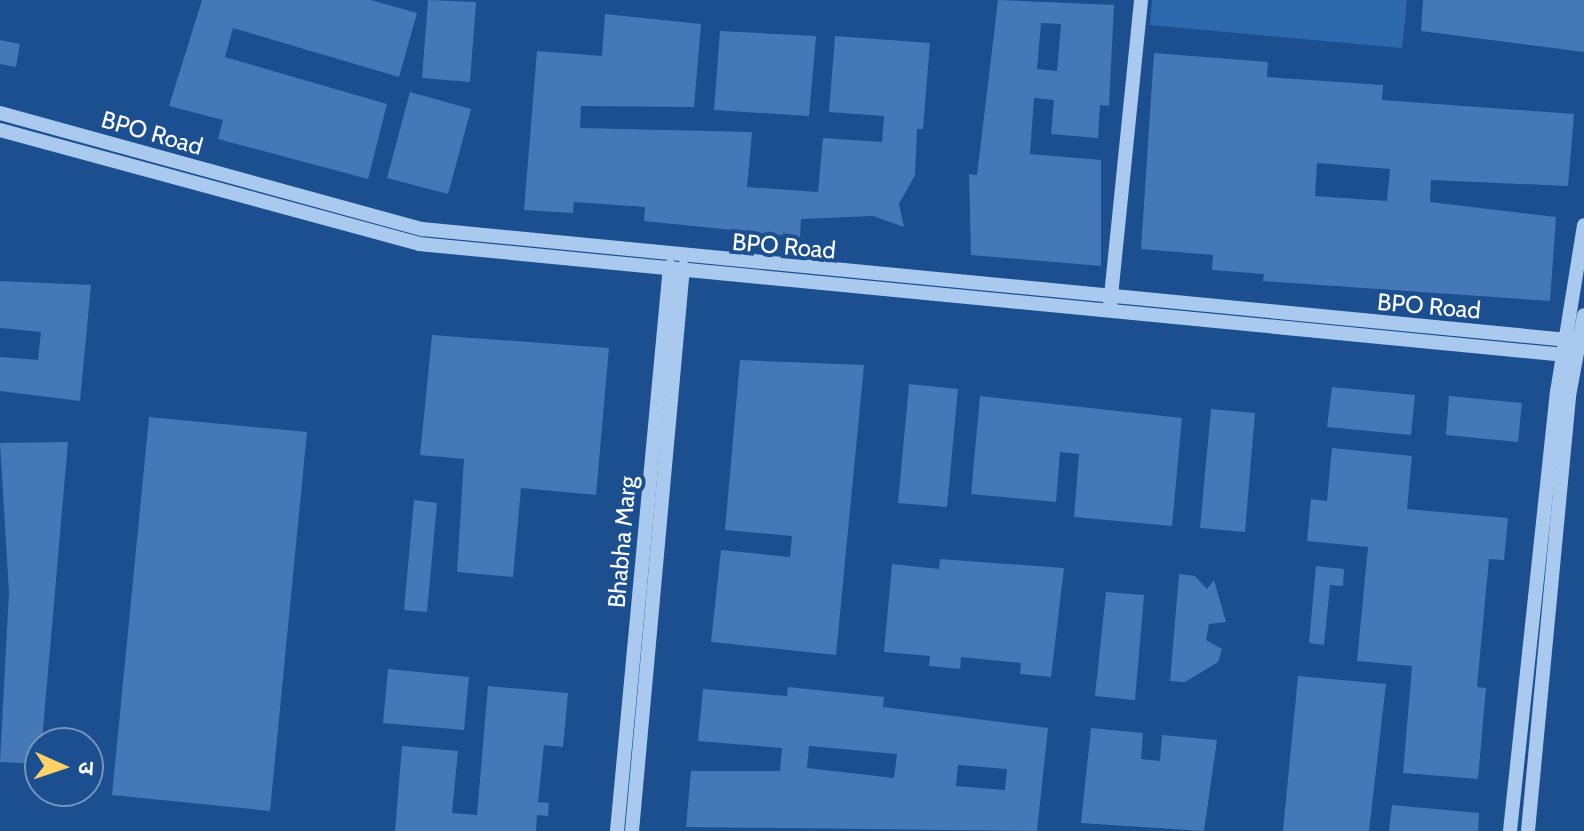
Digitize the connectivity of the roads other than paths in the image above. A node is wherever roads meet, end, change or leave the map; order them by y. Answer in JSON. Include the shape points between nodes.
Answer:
{"nodes":[{"id":1,"x":1141,"y":0,"type":"edge"},
{"id":2,"x":0,"y":113,"type":"edge"},
{"id":3,"x":0,"y":130,"type":"edge"},
{"id":4,"x":1584,"y":225,"type":"edge"},
{"id":5,"x":676,"y":265,"type":"junction"},
{"id":6,"x":1110,"y":307,"type":"junction"},
{"id":7,"x":1584,"y":315,"type":"edge"},
{"id":8,"x":1571,"y":348,"type":"junction"},
{"id":9,"x":617,"y":831,"type":"edge"},
{"id":10,"x":632,"y":831,"type":"edge"},
{"id":11,"x":1510,"y":831,"type":"edge"},
{"id":12,"x":1528,"y":831,"type":"edge"}],
"edges":[{"from":1,"to":6,"type":"street"},
{"from":2,"to":5,"type":"street","name":"BPO Road","via":[[422,229]]},
{"from":3,"to":5,"type":"street","name":"BPO Road","via":[[419,244]]},
{"from":4,"to":8,"type":"street"},
{"from":5,"to":6,"type":"street","name":"BPO Road"},
{"from":5,"to":9,"type":"street","name":"Bhabha Marg"},
{"from":5,"to":10,"type":"street","name":"Bhabha Marg"},
{"from":6,"to":8,"type":"street","name":"BPO Road"},
{"from":7,"to":8,"type":"street"},
{"from":8,"to":11,"type":"street"},
{"from":8,"to":12,"type":"street"}]}
